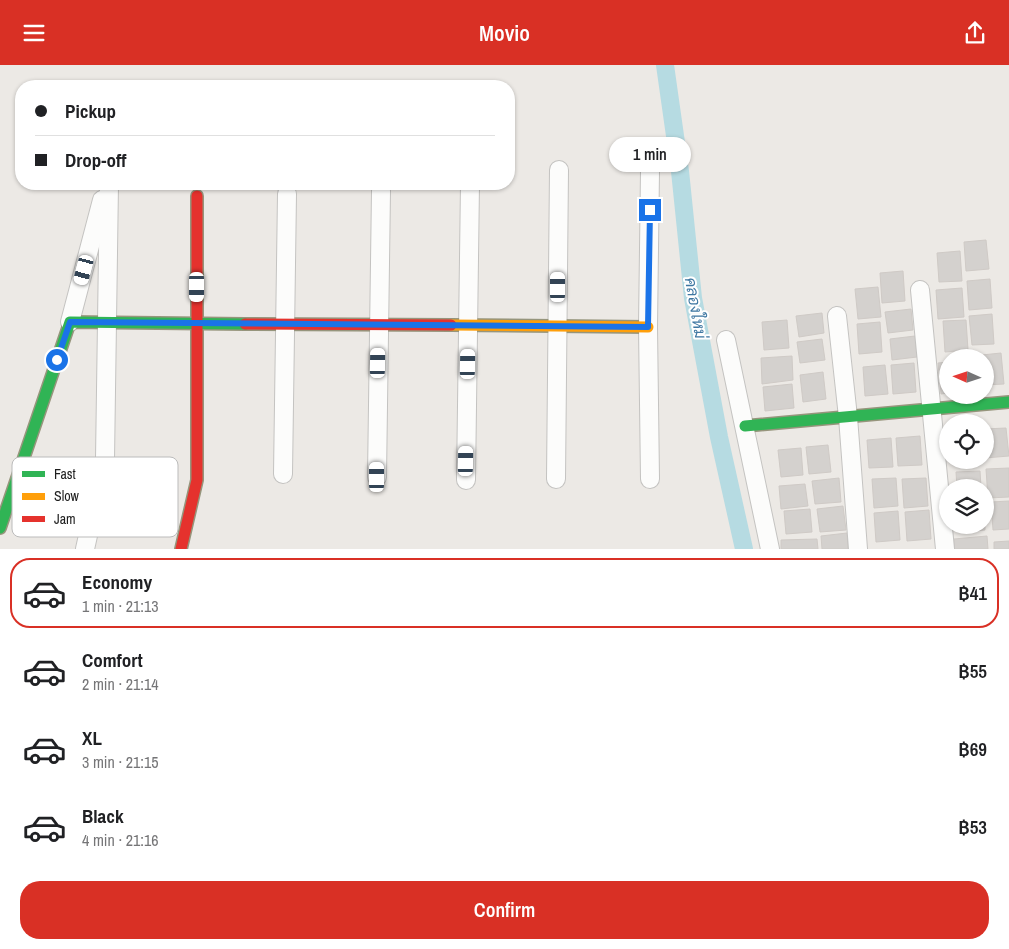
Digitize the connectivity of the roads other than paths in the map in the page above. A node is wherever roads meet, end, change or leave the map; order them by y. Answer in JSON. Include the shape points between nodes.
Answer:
{"nodes":[{"id":1,"x":559,"y":170,"type":"dead end"},
{"id":2,"x":650,"y":171,"type":"dead end"},
{"id":3,"x":106,"y":190,"type":"edge"},
{"id":4,"x":108,"y":190,"type":"edge"},
{"id":5,"x":470,"y":190,"type":"edge"},
{"id":6,"x":380,"y":191,"type":"dead end"},
{"id":7,"x":287,"y":194,"type":"dead end"},
{"id":8,"x":197,"y":195,"type":"dead end"},
{"id":9,"x":920,"y":290,"type":"dead end"},
{"id":10,"x":837,"y":316,"type":"dead end"},
{"id":11,"x":70,"y":322,"type":"junction"},
{"id":12,"x":107,"y":322,"type":"junction"},
{"id":13,"x":197,"y":323,"type":"junction"},
{"id":14,"x":285,"y":324,"type":"junction"},
{"id":15,"x":379,"y":325,"type":"junction"},
{"id":16,"x":468,"y":326,"type":"junction"},
{"id":17,"x":558,"y":327,"type":"junction"},
{"id":18,"x":648,"y":327,"type":"junction"},
{"id":19,"x":726,"y":340,"type":"dead end"},
{"id":20,"x":1009,"y":402,"type":"edge"},
{"id":21,"x":932,"y":409,"type":"junction"},
{"id":22,"x":848,"y":417,"type":"junction"},
{"id":23,"x":746,"y":426,"type":"junction"},
{"id":24,"x":24,"y":457,"type":"edge"},
{"id":25,"x":106,"y":457,"type":"edge"},
{"id":26,"x":283,"y":474,"type":"dead end"},
{"id":27,"x":377,"y":477,"type":"dead end"},
{"id":28,"x":556,"y":479,"type":"dead end"},
{"id":29,"x":650,"y":479,"type":"dead end"},
{"id":30,"x":466,"y":480,"type":"dead end"},
{"id":31,"x":12,"y":493,"type":"edge"},
{"id":32,"x":0,"y":528,"type":"edge"},
{"id":33,"x":181,"y":549,"type":"edge"},
{"id":34,"x":770,"y":549,"type":"edge"},
{"id":35,"x":858,"y":549,"type":"edge"},
{"id":36,"x":945,"y":549,"type":"edge"}],
"edges":[{"from":1,"to":17,"type":"street"},
{"from":2,"to":18,"type":"street"},
{"from":3,"to":11,"type":"street"},
{"from":4,"to":12,"type":"street"},
{"from":5,"to":16,"type":"street"},
{"from":6,"to":15,"type":"street"},
{"from":7,"to":14,"type":"street"},
{"from":8,"to":13,"type":"street"},
{"from":9,"to":21,"type":"street"},
{"from":10,"to":22,"type":"street"},
{"from":11,"to":12,"type":"street"},
{"from":11,"to":24,"type":"street"},
{"from":12,"to":13,"type":"street"},
{"from":12,"to":25,"type":"street"},
{"from":13,"to":14,"type":"street"},
{"from":13,"to":33,"type":"street","via":[[197,480]]},
{"from":14,"to":15,"type":"street"},
{"from":14,"to":26,"type":"street"},
{"from":15,"to":16,"type":"street"},
{"from":15,"to":27,"type":"street"},
{"from":16,"to":17,"type":"street"},
{"from":16,"to":30,"type":"street"},
{"from":17,"to":18,"type":"street"},
{"from":17,"to":28,"type":"street"},
{"from":18,"to":29,"type":"street"},
{"from":19,"to":23,"type":"street"},
{"from":20,"to":21,"type":"street"},
{"from":21,"to":22,"type":"street"},
{"from":21,"to":36,"type":"street"},
{"from":22,"to":23,"type":"street"},
{"from":22,"to":35,"type":"street"},
{"from":23,"to":34,"type":"street"},
{"from":31,"to":32,"type":"street"}]}
